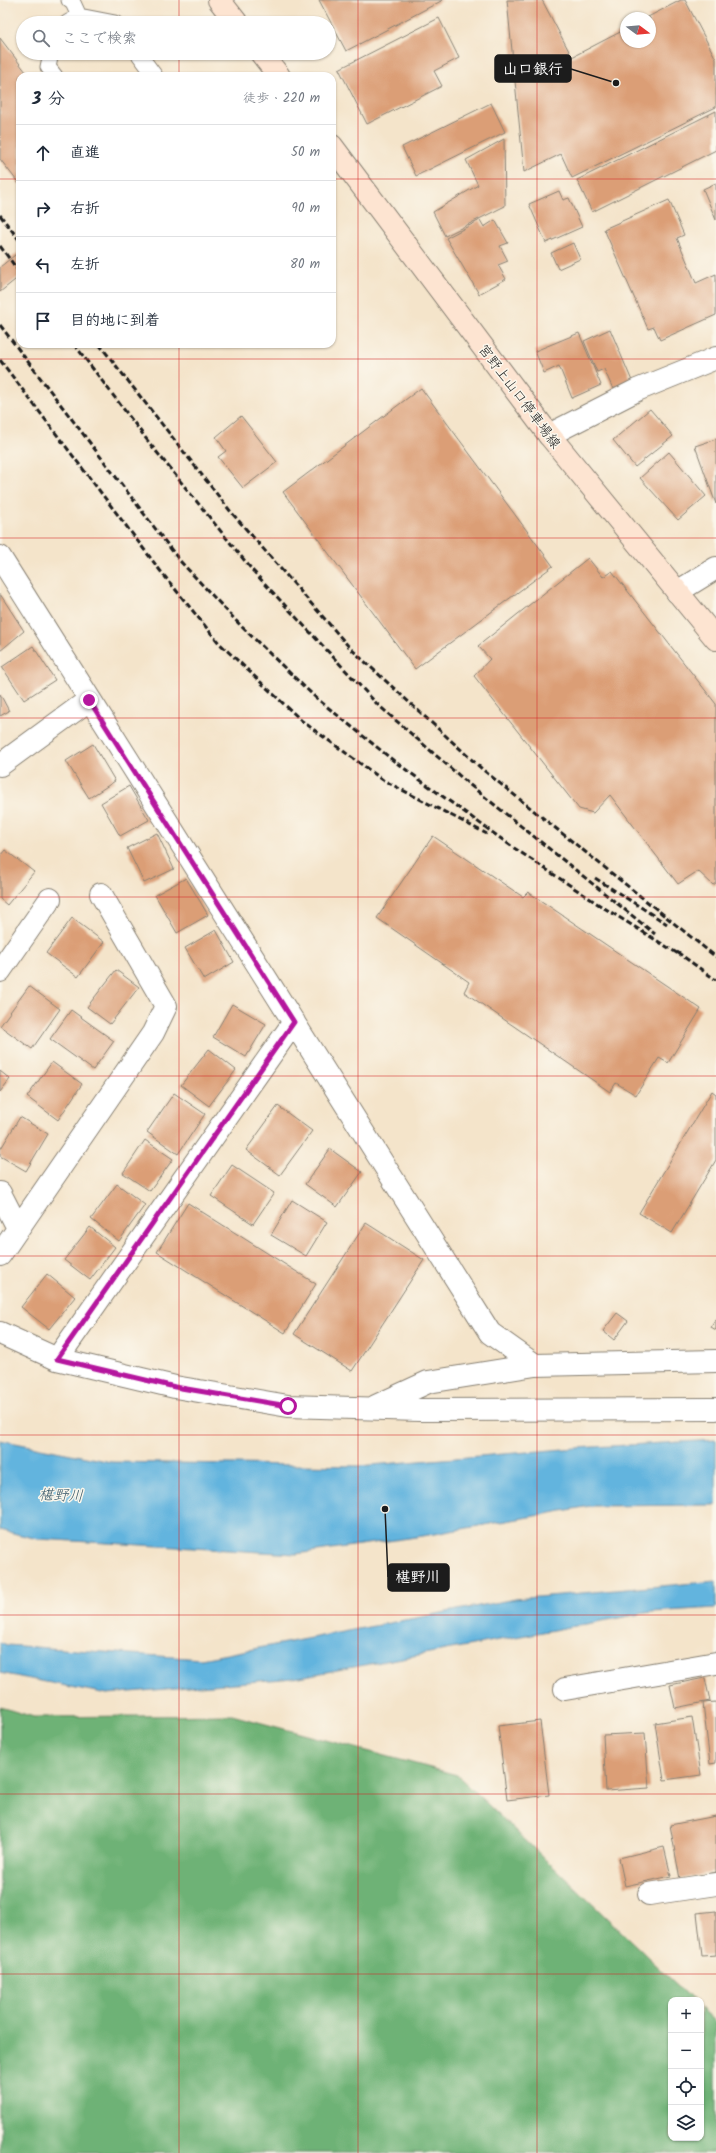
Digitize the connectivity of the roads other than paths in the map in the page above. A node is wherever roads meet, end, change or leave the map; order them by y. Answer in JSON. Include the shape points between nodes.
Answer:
{"nodes":[{"id":1,"x":68,"y":0,"type":"edge"},
{"id":2,"x":220,"y":0,"type":"edge"},
{"id":3,"x":73,"y":16,"type":"edge"},
{"id":4,"x":233,"y":16,"type":"edge"},
{"id":5,"x":50,"y":60,"type":"edge"},
{"id":6,"x":143,"y":60,"type":"edge"},
{"id":7,"x":266,"y":60,"type":"edge"},
{"id":8,"x":52,"y":72,"type":"edge"},
{"id":9,"x":152,"y":72,"type":"edge"},
{"id":10,"x":276,"y":72,"type":"edge"},
{"id":11,"x":336,"y":151,"type":"edge"},
{"id":12,"x":716,"y":358,"type":"edge"},
{"id":13,"x":550,"y":435,"type":"junction"},
{"id":14,"x":0,"y":557,"type":"edge"},
{"id":15,"x":716,"y":568,"type":"edge"},
{"id":16,"x":677,"y":592,"type":"junction"},
{"id":17,"x":716,"y":639,"type":"edge"},
{"id":18,"x":89,"y":700,"type":"junction"},
{"id":19,"x":0,"y":765,"type":"edge"},
{"id":20,"x":101,"y":894,"type":"dead end"},
{"id":21,"x":50,"y":899,"type":"dead end"},
{"id":22,"x":0,"y":971,"type":"edge"},
{"id":23,"x":294,"y":1022,"type":"junction"},
{"id":24,"x":0,"y":1193,"type":"edge"},
{"id":25,"x":18,"y":1228,"type":"junction"},
{"id":26,"x":0,"y":1255,"type":"edge"},
{"id":27,"x":0,"y":1333,"type":"edge"},
{"id":28,"x":57,"y":1359,"type":"junction"},
{"id":29,"x":716,"y":1361,"type":"edge"},
{"id":30,"x":535,"y":1365,"type":"junction"},
{"id":31,"x":372,"y":1407,"type":"junction"},
{"id":32,"x":716,"y":1409,"type":"edge"},
{"id":33,"x":716,"y":1663,"type":"edge"},
{"id":34,"x":565,"y":1689,"type":"dead end"},
{"id":35,"x":716,"y":1884,"type":"edge"},
{"id":36,"x":649,"y":1894,"type":"dead end"}],
"edges":[{"from":1,"to":3,"type":"lane","via":[[73,3]]},
{"from":2,"to":4,"type":"main road"},
{"from":5,"to":8,"type":"lane","via":[[48,67]]},
{"from":6,"to":9,"type":"lane"},
{"from":7,"to":10,"type":"main road"},
{"from":11,"to":13,"type":"main road","name":"宮野上山口停車場線"},
{"from":12,"to":13,"type":"street","via":[[637,390]]},
{"from":13,"to":16,"type":"main road","name":"宮野上山口停車場線"},
{"from":14,"to":18,"type":"street"},
{"from":15,"to":16,"type":"street"},
{"from":16,"to":17,"type":"main road","name":"宮野上山口停車場線"},
{"from":18,"to":19,"type":"street"},
{"from":18,"to":23,"type":"street"},
{"from":20,"to":25,"type":"street","via":[[166,1006],[153,1033]]},
{"from":21,"to":22,"type":"street"},
{"from":23,"to":28,"type":"street"},
{"from":23,"to":30,"type":"street","via":[[490,1333]]},
{"from":24,"to":25,"type":"street"},
{"from":25,"to":26,"type":"street"},
{"from":27,"to":28,"type":"street"},
{"from":28,"to":31,"type":"street","via":[[175,1387],[288,1406]]},
{"from":29,"to":30,"type":"street"},
{"from":30,"to":31,"type":"street","via":[[428,1382]]},
{"from":31,"to":32,"type":"street","via":[[419,1410]]},
{"from":33,"to":34,"type":"street"},
{"from":35,"to":36,"type":"street"}]}
